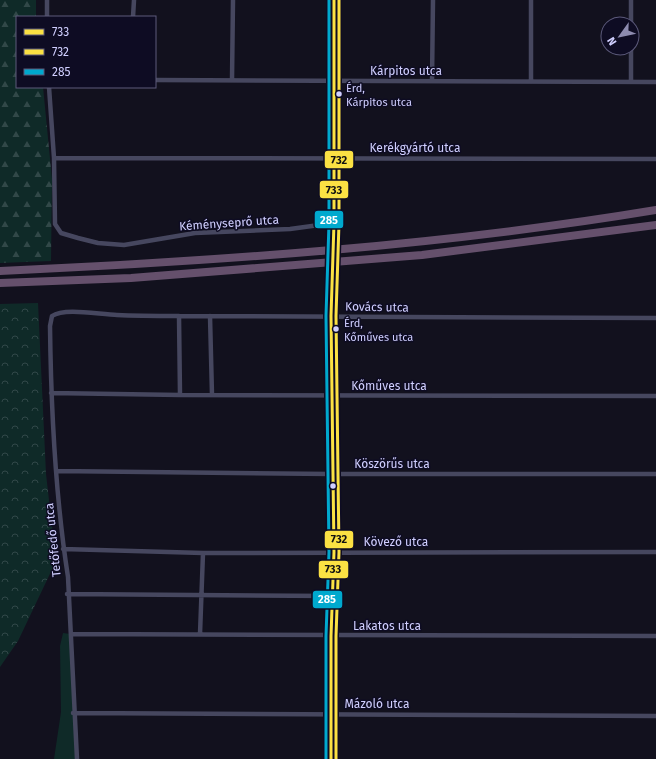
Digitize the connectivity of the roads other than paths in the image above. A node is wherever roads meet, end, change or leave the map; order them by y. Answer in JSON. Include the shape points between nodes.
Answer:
{"nodes":[{"id":1,"x":47,"y":0,"type":"edge"},
{"id":2,"x":134,"y":0,"type":"edge"},
{"id":3,"x":232,"y":0,"type":"edge"},
{"id":4,"x":334,"y":0,"type":"edge"},
{"id":5,"x":433,"y":0,"type":"edge"},
{"id":6,"x":531,"y":0,"type":"edge"},
{"id":7,"x":631,"y":0,"type":"edge"},
{"id":8,"x":47,"y":16,"type":"edge"},
{"id":9,"x":134,"y":16,"type":"edge"},
{"id":10,"x":631,"y":16,"type":"edge"},
{"id":11,"x":631,"y":56,"type":"edge"},
{"id":12,"x":156,"y":80,"type":"edge"},
{"id":13,"x":232,"y":80,"type":"junction"},
{"id":14,"x":334,"y":81,"type":"junction"},
{"id":15,"x":531,"y":81,"type":"junction"},
{"id":16,"x":432,"y":82,"type":"junction"},
{"id":17,"x":631,"y":82,"type":"junction"},
{"id":18,"x":656,"y":82,"type":"edge"},
{"id":19,"x":49,"y":88,"type":"edge"},
{"id":20,"x":54,"y":158,"type":"junction"},
{"id":21,"x":334,"y":158,"type":"junction"},
{"id":22,"x":656,"y":159,"type":"edge"},
{"id":23,"x":656,"y":210,"type":"edge"},
{"id":24,"x":334,"y":223,"type":"junction"},
{"id":25,"x":656,"y":225,"type":"edge"},
{"id":26,"x":0,"y":271,"type":"edge"},
{"id":27,"x":0,"y":283,"type":"edge"},
{"id":28,"x":179,"y":316,"type":"junction"},
{"id":29,"x":210,"y":316,"type":"junction"},
{"id":30,"x":331,"y":316,"type":"junction"},
{"id":31,"x":51,"y":318,"type":"joint"},
{"id":32,"x":656,"y":318,"type":"edge"},
{"id":33,"x":51,"y":392,"type":"junction"},
{"id":34,"x":180,"y":395,"type":"junction"},
{"id":35,"x":212,"y":395,"type":"junction"},
{"id":36,"x":331,"y":395,"type":"junction"},
{"id":37,"x":656,"y":396,"type":"edge"},
{"id":38,"x":56,"y":471,"type":"junction"},
{"id":39,"x":331,"y":474,"type":"junction"},
{"id":40,"x":656,"y":474,"type":"edge"},
{"id":41,"x":63,"y":549,"type":"junction"},
{"id":42,"x":334,"y":552,"type":"junction"},
{"id":43,"x":656,"y":552,"type":"edge"},
{"id":44,"x":203,"y":553,"type":"junction"},
{"id":45,"x":67,"y":594,"type":"junction"},
{"id":46,"x":200,"y":594,"type":"junction"},
{"id":47,"x":332,"y":596,"type":"junction"},
{"id":48,"x":71,"y":634,"type":"junction"},
{"id":49,"x":200,"y":634,"type":"junction"},
{"id":50,"x":331,"y":636,"type":"junction"},
{"id":51,"x":656,"y":636,"type":"edge"},
{"id":52,"x":73,"y":713,"type":"junction"},
{"id":53,"x":331,"y":714,"type":"junction"},
{"id":54,"x":656,"y":716,"type":"edge"},
{"id":55,"x":77,"y":759,"type":"edge"},
{"id":56,"x":331,"y":759,"type":"edge"}],
"edges":[{"from":1,"to":8,"type":"street"},
{"from":2,"to":9,"type":"street"},
{"from":3,"to":13,"type":"street"},
{"from":4,"to":14,"type":"street"},
{"from":5,"to":16,"type":"street"},
{"from":6,"to":15,"type":"street"},
{"from":7,"to":10,"type":"street"},
{"from":11,"to":17,"type":"street"},
{"from":12,"to":13,"type":"street","name":"Kárpitos utca"},
{"from":13,"to":14,"type":"street","name":"Kárpitos utca"},
{"from":14,"to":16,"type":"street","name":"Kárpitos utca"},
{"from":14,"to":21,"type":"street"},
{"from":15,"to":16,"type":"street","name":"Kárpitos utca"},
{"from":15,"to":17,"type":"street","name":"Kárpitos utca"},
{"from":17,"to":18,"type":"street","name":"Kárpitos utca"},
{"from":19,"to":20,"type":"street"},
{"from":20,"to":21,"type":"street","name":"Kerékgyártó utca"},
{"from":20,"to":24,"type":"street","name":"Kéményseprő utca","via":[[57,229],[98,243],[124,245],[195,233],[290,229]]},
{"from":21,"to":22,"type":"street","name":"Kerékgyártó utca"},
{"from":21,"to":24,"type":"street"},
{"from":23,"to":26,"type":"highway","via":[[383,245],[145,264]]},
{"from":24,"to":30,"type":"street","bridge":true},
{"from":25,"to":27,"type":"highway","via":[[422,255],[138,277]]},
{"from":28,"to":29,"type":"street","name":"Kovács utca"},
{"from":28,"to":31,"type":"street","name":"Kovács utca","via":[[80,312],[59,313]]},
{"from":28,"to":34,"type":"street"},
{"from":29,"to":30,"type":"street","name":"Kovács utca"},
{"from":29,"to":35,"type":"street"},
{"from":30,"to":32,"type":"street","name":"Kovács utca"},
{"from":30,"to":36,"type":"street"},
{"from":31,"to":33,"type":"street","name":"Tetőfedő utca"},
{"from":33,"to":34,"type":"street","name":"Kőműves utca"},
{"from":33,"to":38,"type":"street","name":"Tetőfedő utca"},
{"from":34,"to":35,"type":"street","name":"Kőműves utca"},
{"from":35,"to":36,"type":"street","name":"Kőműves utca"},
{"from":36,"to":37,"type":"street","name":"Kőműves utca"},
{"from":36,"to":39,"type":"street"},
{"from":38,"to":39,"type":"street","name":"Köszörűs utca"},
{"from":38,"to":41,"type":"street","name":"Tetőfedő utca"},
{"from":39,"to":40,"type":"street","name":"Köszörűs utca"},
{"from":39,"to":42,"type":"street"},
{"from":41,"to":44,"type":"street","name":"Kövező utca"},
{"from":41,"to":45,"type":"street","name":"Tetőfedő utca","via":[[68,577]]},
{"from":42,"to":43,"type":"street","name":"Kövező utca"},
{"from":42,"to":44,"type":"street","name":"Kövező utca"},
{"from":42,"to":47,"type":"street"},
{"from":44,"to":46,"type":"street"},
{"from":45,"to":46,"type":"street"},
{"from":45,"to":48,"type":"street","name":"Tetőfedő utca"},
{"from":46,"to":47,"type":"street"},
{"from":46,"to":49,"type":"street"},
{"from":47,"to":50,"type":"street"},
{"from":48,"to":49,"type":"street","name":"Lakatos utca"},
{"from":48,"to":52,"type":"street","name":"Tetőfedő utca"},
{"from":49,"to":50,"type":"street","name":"Lakatos utca"},
{"from":50,"to":51,"type":"street","name":"Lakatos utca"},
{"from":50,"to":53,"type":"street"},
{"from":52,"to":53,"type":"street","name":"Mázoló utca"},
{"from":52,"to":55,"type":"street","name":"Tetőfedő utca"},
{"from":53,"to":54,"type":"street","name":"Mázoló utca"},
{"from":53,"to":56,"type":"street"}]}
